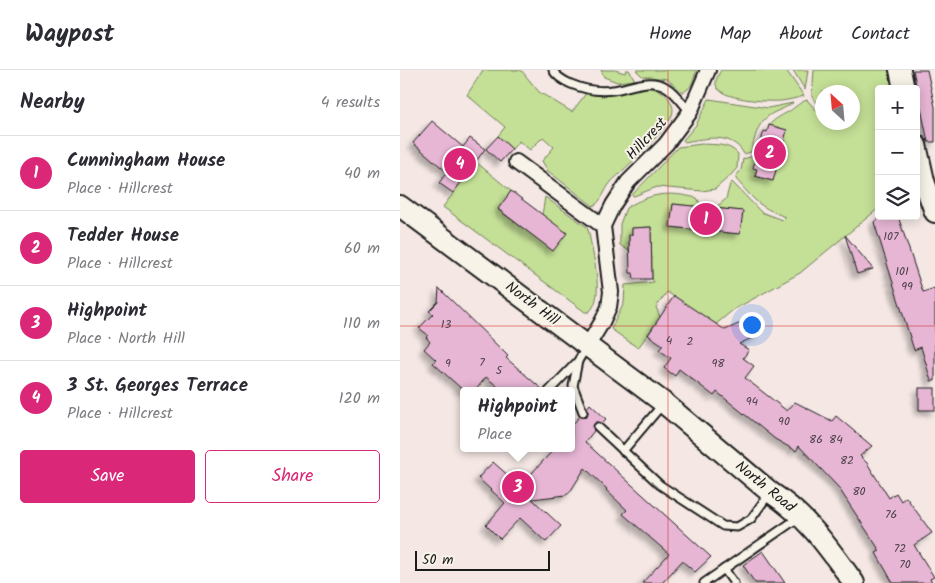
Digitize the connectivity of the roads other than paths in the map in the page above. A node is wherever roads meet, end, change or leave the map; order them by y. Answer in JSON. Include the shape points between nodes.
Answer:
{"nodes":[{"id":1,"x":553,"y":70,"type":"edge"},
{"id":2,"x":708,"y":70,"type":"edge"},
{"id":3,"x":900,"y":70,"type":"edge"},
{"id":4,"x":903,"y":85,"type":"edge"},
{"id":5,"x":690,"y":112,"type":"junction"},
{"id":6,"x":516,"y":162,"type":"dead end"},
{"id":7,"x":920,"y":163,"type":"edge"},
{"id":8,"x":400,"y":206,"type":"edge"},
{"id":9,"x":935,"y":212,"type":"edge"},
{"id":10,"x":603,"y":226,"type":"junction"},
{"id":11,"x":583,"y":353,"type":"junction"},
{"id":12,"x":553,"y":387,"type":"edge"},
{"id":13,"x":573,"y":387,"type":"edge"},
{"id":14,"x":575,"y":391,"type":"edge"},
{"id":15,"x":664,"y":403,"type":"junction"},
{"id":16,"x":583,"y":412,"type":"dead end"},
{"id":17,"x":598,"y":427,"type":"dead end"},
{"id":18,"x":623,"y":451,"type":"junction"},
{"id":19,"x":770,"y":492,"type":"junction"},
{"id":20,"x":800,"y":516,"type":"junction"},
{"id":21,"x":724,"y":569,"type":"junction"},
{"id":22,"x":704,"y":583,"type":"edge"},
{"id":23,"x":734,"y":583,"type":"edge"},
{"id":24,"x":854,"y":583,"type":"edge"}],
"edges":[{"from":1,"to":5,"type":"lane","via":[[567,82],[593,90],[611,91],[646,83],[657,84],[666,87]]},
{"from":2,"to":5,"type":"street","name":"Hillcrest"},
{"from":3,"to":4,"type":"main road"},
{"from":5,"to":10,"type":"street","name":"Hillcrest","via":[[666,144],[628,182]]},
{"from":6,"to":10,"type":"street"},
{"from":7,"to":9,"type":"main road"},
{"from":8,"to":11,"type":"main road","name":"North Hill"},
{"from":10,"to":11,"type":"street","via":[[610,278],[609,307]]},
{"from":11,"to":12,"type":"lane"},
{"from":11,"to":13,"type":"lane"},
{"from":11,"to":15,"type":"main road","name":"North Hill"},
{"from":14,"to":16,"type":"lane"},
{"from":15,"to":18,"type":"lane"},
{"from":15,"to":19,"type":"main road","name":"North Road"},
{"from":17,"to":18,"type":"lane"},
{"from":18,"to":19,"type":"lane","via":[[660,485],[723,526],[737,527],[750,519]]},
{"from":19,"to":20,"type":"main road","name":"North Road"},
{"from":20,"to":21,"type":"lane"},
{"from":20,"to":24,"type":"main road","name":"North Road","via":[[818,533]]},
{"from":21,"to":22,"type":"lane"},
{"from":21,"to":23,"type":"lane"}]}
